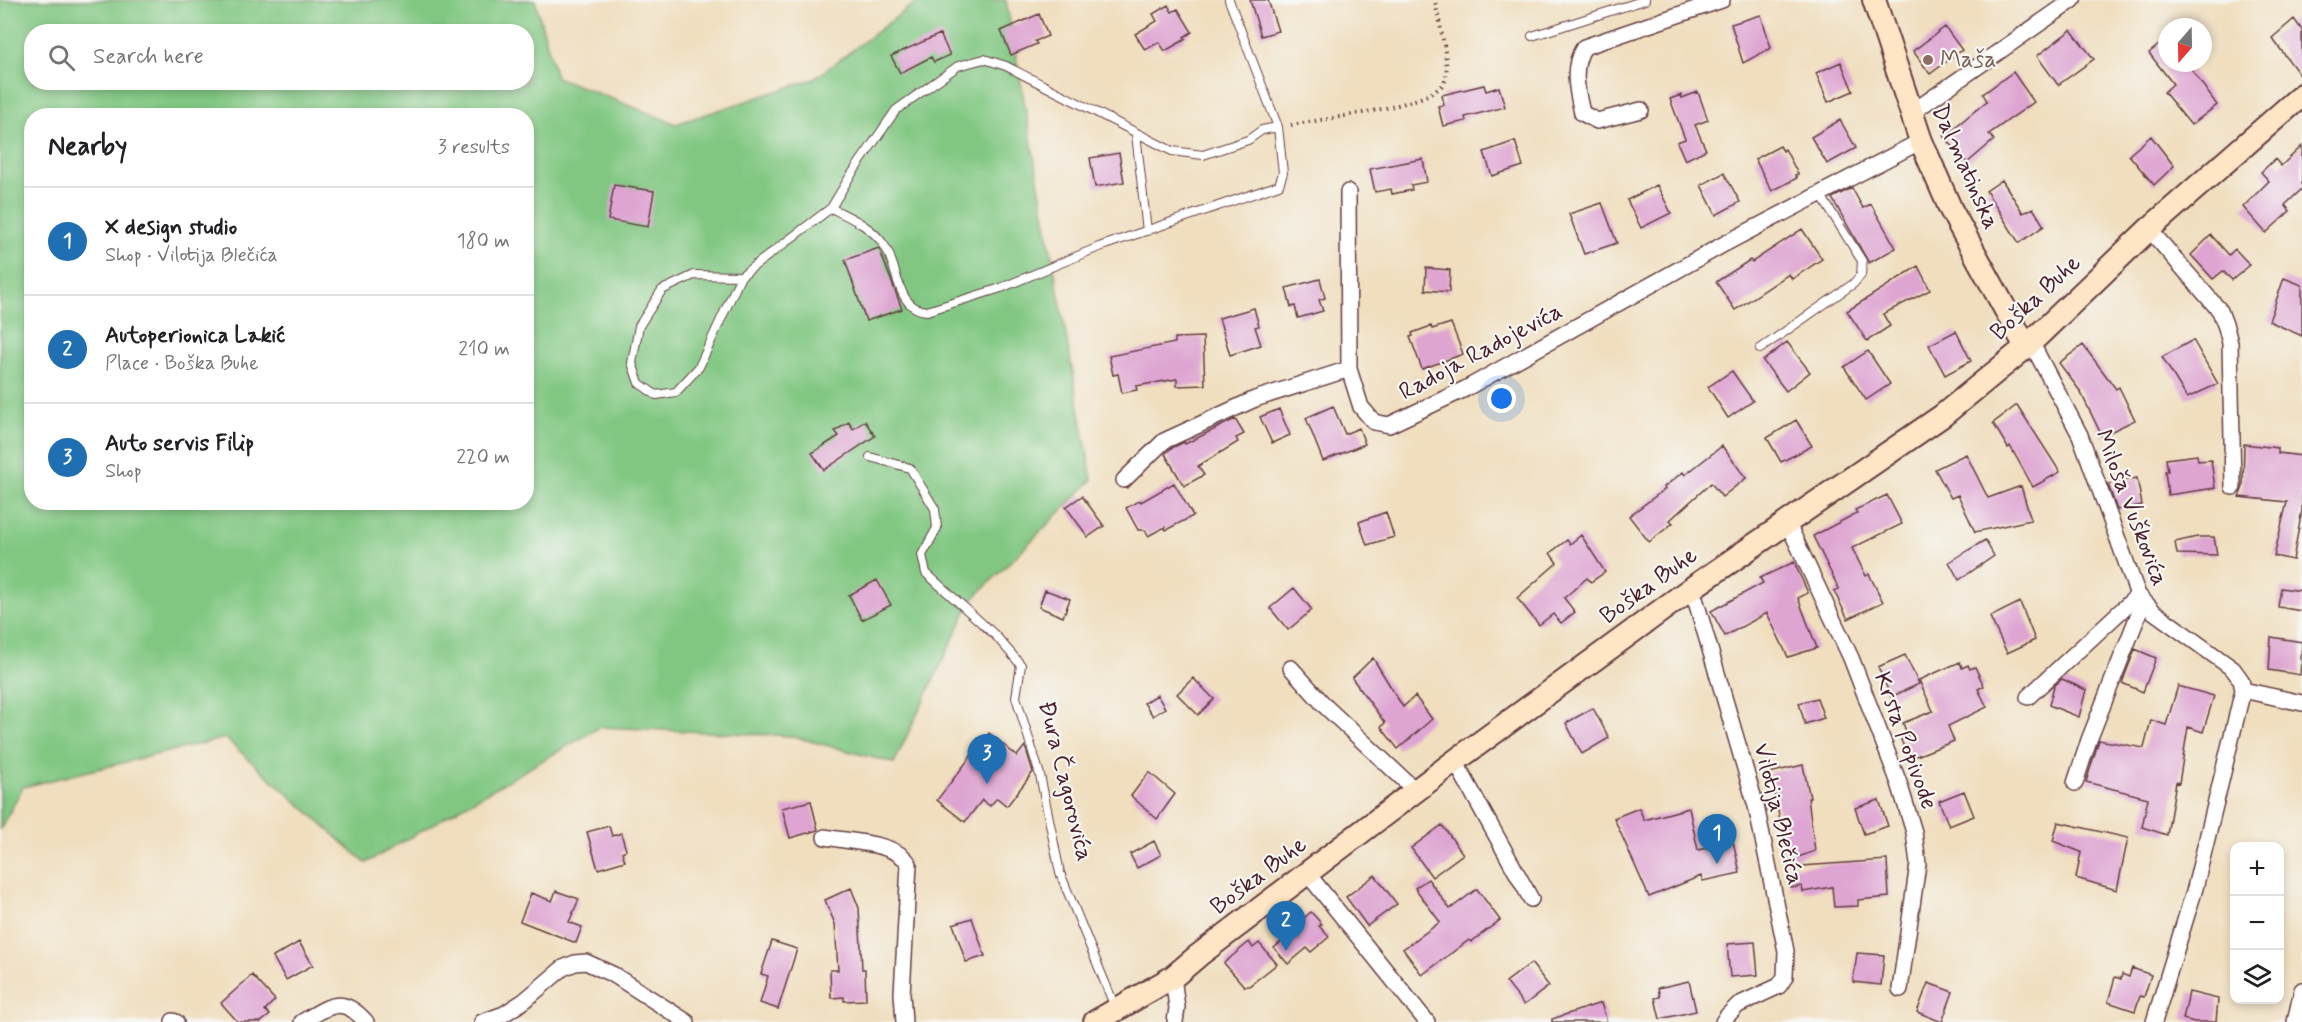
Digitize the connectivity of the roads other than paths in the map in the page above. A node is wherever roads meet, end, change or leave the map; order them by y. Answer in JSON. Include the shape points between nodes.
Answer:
{"nodes":[{"id":1,"x":1229,"y":0,"type":"edge"},
{"id":2,"x":1645,"y":0,"type":"edge"},
{"id":3,"x":1722,"y":0,"type":"edge"},
{"id":4,"x":1874,"y":0,"type":"edge"},
{"id":5,"x":2073,"y":0,"type":"edge"},
{"id":6,"x":1532,"y":36,"type":"dead end"},
{"id":7,"x":2302,"y":95,"type":"edge"},
{"id":8,"x":1641,"y":110,"type":"dead end"},
{"id":9,"x":1911,"y":113,"type":"junction"},
{"id":10,"x":1278,"y":127,"type":"junction"},
{"id":11,"x":1136,"y":134,"type":"junction"},
{"id":12,"x":1921,"y":141,"type":"junction"},
{"id":13,"x":1348,"y":192,"type":"dead end"},
{"id":14,"x":1820,"y":194,"type":"junction"},
{"id":15,"x":831,"y":208,"type":"junction"},
{"id":16,"x":2149,"y":229,"type":"junction"},
{"id":17,"x":1147,"y":231,"type":"junction"},
{"id":18,"x":741,"y":276,"type":"junction"},
{"id":19,"x":2028,"y":345,"type":"junction"},
{"id":20,"x":1760,"y":349,"type":"dead end"},
{"id":21,"x":1349,"y":369,"type":"junction"},
{"id":22,"x":870,"y":457,"type":"dead end"},
{"id":23,"x":1124,"y":480,"type":"dead end"},
{"id":24,"x":2233,"y":487,"type":"dead end"},
{"id":25,"x":1786,"y":522,"type":"junction"},
{"id":26,"x":1692,"y":588,"type":"junction"},
{"id":27,"x":2141,"y":599,"type":"junction"},
{"id":28,"x":1291,"y":668,"type":"dead end"},
{"id":29,"x":2243,"y":690,"type":"junction"},
{"id":30,"x":2028,"y":697,"type":"dead end"},
{"id":31,"x":2302,"y":704,"type":"edge"},
{"id":32,"x":1455,"y":761,"type":"junction"},
{"id":33,"x":2075,"y":783,"type":"dead end"},
{"id":34,"x":1416,"y":791,"type":"junction"},
{"id":35,"x":825,"y":837,"type":"dead end"},
{"id":36,"x":1307,"y":873,"type":"junction"},
{"id":37,"x":1531,"y":899,"type":"dead end"},
{"id":38,"x":1173,"y":977,"type":"junction"},
{"id":39,"x":1900,"y":989,"type":"dead end"},
{"id":40,"x":2302,"y":990,"type":"edge"},
{"id":41,"x":1116,"y":1011,"type":"junction"},
{"id":42,"x":302,"y":1022,"type":"edge"},
{"id":43,"x":366,"y":1022,"type":"edge"},
{"id":44,"x":482,"y":1022,"type":"edge"},
{"id":45,"x":687,"y":1022,"type":"edge"},
{"id":46,"x":904,"y":1022,"type":"edge"},
{"id":47,"x":1095,"y":1022,"type":"edge"},
{"id":48,"x":1175,"y":1022,"type":"edge"},
{"id":49,"x":1427,"y":1022,"type":"edge"},
{"id":50,"x":1723,"y":1022,"type":"edge"},
{"id":51,"x":2154,"y":1022,"type":"edge"},
{"id":52,"x":2295,"y":1022,"type":"edge"}],
"edges":[{"from":1,"to":10,"type":"lane"},
{"from":2,"to":6,"type":"lane"},
{"from":3,"to":8,"type":"street","via":[[1584,47],[1576,61],[1582,112],[1597,121]]},
{"from":4,"to":9,"type":"street","name":"Dalmatinska"},
{"from":5,"to":9,"type":"street"},
{"from":7,"to":16,"type":"street","name":"Boška Buhe"},
{"from":9,"to":12,"type":"street","name":"Dalmatinska"},
{"from":10,"to":11,"type":"lane","via":[[1203,155],[1172,151]]},
{"from":10,"to":17,"type":"lane","via":[[1283,173],[1279,185]]},
{"from":11,"to":15,"type":"lane","via":[[1006,66],[984,60],[967,63],[896,110]]},
{"from":11,"to":17,"type":"lane"},
{"from":12,"to":14,"type":"street","name":"Radoja Radojevića"},
{"from":12,"to":19,"type":"street","name":"Dalmatinska","via":[[1951,210]]},
{"from":13,"to":21,"type":"street","name":"Radoja Radojevića"},
{"from":14,"to":20,"type":"lane","via":[[1862,261],[1861,275]]},
{"from":14,"to":21,"type":"street","name":"Radoja Radojevića","via":[[1465,389],[1389,425],[1374,422],[1361,407]]},
{"from":15,"to":17,"type":"lane","via":[[865,225],[885,246],[907,303],[927,311],[1001,288]]},
{"from":15,"to":18,"type":"lane"},
{"from":16,"to":19,"type":"street","name":"Boška Buhe"},
{"from":16,"to":24,"type":"street","via":[[2220,312],[2226,327],[2230,343]]},
{"from":18,"to":18,"type":"lane","via":[[694,275],[662,291],[639,326],[632,363],[639,383],[656,395],[676,392],[699,367]]},
{"from":19,"to":25,"type":"street","name":"Boška Buhe","via":[[1942,416]]},
{"from":19,"to":27,"type":"street","name":"Miloša Vuškovića","via":[[2080,435]]},
{"from":21,"to":23,"type":"street","via":[[1255,399],[1164,441]]},
{"from":22,"to":41,"type":"lane","name":"Đura Čagorovića","via":[[910,468],[935,509],[937,528],[922,555],[926,573],[996,636],[1021,665],[1016,697],[1040,775],[1060,873]]},
{"from":25,"to":26,"type":"street","name":"Boška Buhe"},
{"from":25,"to":39,"type":"street","name":"Krsta Popivode","via":[[1851,658],[1914,832],[1918,864]]},
{"from":26,"to":32,"type":"street","name":"Boška Buhe"},
{"from":26,"to":50,"type":"street","name":"Vilotija Blečića","via":[[1756,806],[1786,951],[1785,977],[1779,986],[1738,1005]]},
{"from":27,"to":29,"type":"street","name":"Miloša Vuškovića","via":[[2233,669]]},
{"from":27,"to":30,"type":"street"},
{"from":27,"to":33,"type":"street"},
{"from":28,"to":34,"type":"street","via":[[1326,707]]},
{"from":29,"to":31,"type":"street"},
{"from":29,"to":51,"type":"street","via":[[2195,888]]},
{"from":32,"to":34,"type":"street","name":"Boška Buhe"},
{"from":32,"to":37,"type":"street"},
{"from":34,"to":36,"type":"street","name":"Boška Buhe"},
{"from":35,"to":46,"type":"street","via":[[895,850],[909,864]]},
{"from":36,"to":38,"type":"street","name":"Boška Buhe"},
{"from":36,"to":49,"type":"street"},
{"from":38,"to":41,"type":"street"},
{"from":38,"to":48,"type":"street"},
{"from":40,"to":52,"type":"street"},
{"from":41,"to":47,"type":"street"},
{"from":42,"to":43,"type":"street","via":[[331,1005],[355,1009]]},
{"from":44,"to":45,"type":"street","via":[[524,1001],[563,968],[586,962],[614,975]]}]}
